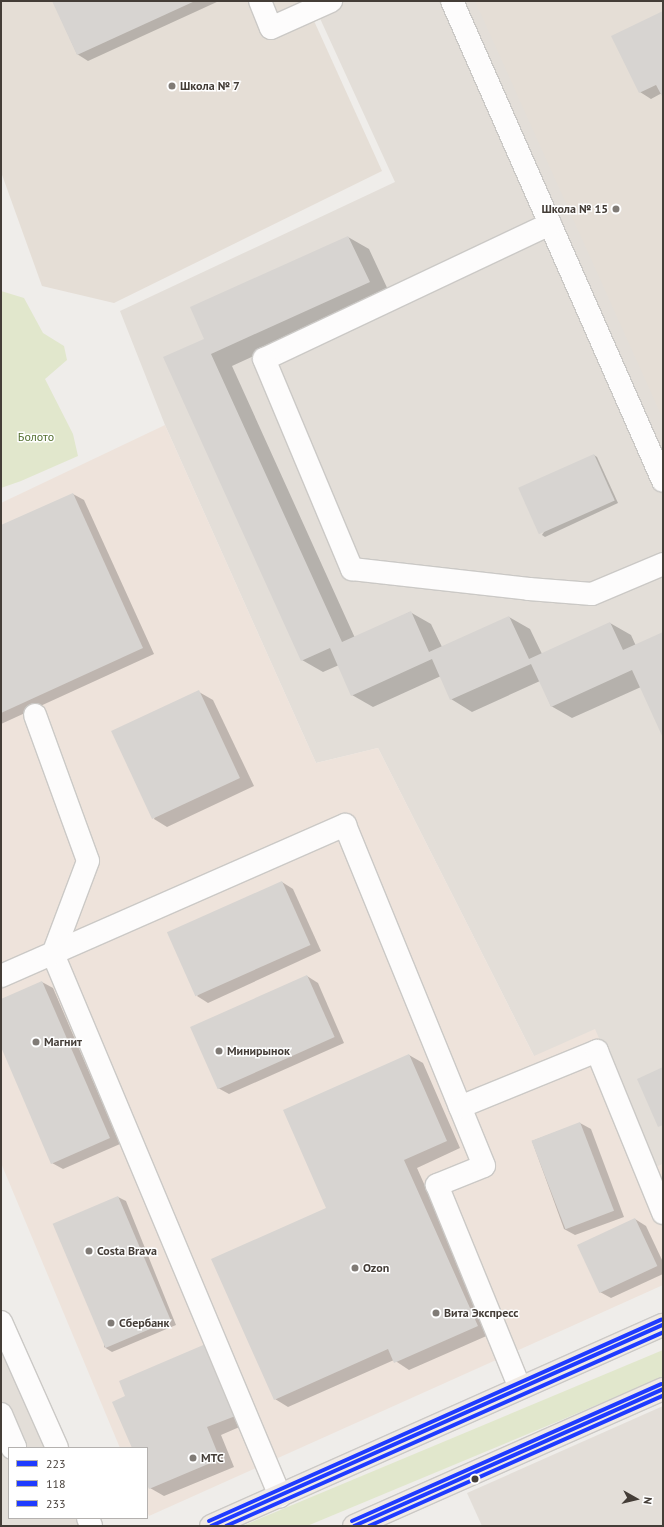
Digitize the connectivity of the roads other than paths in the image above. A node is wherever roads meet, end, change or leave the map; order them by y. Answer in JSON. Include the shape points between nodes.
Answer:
{"nodes":[{"id":1,"x":260,"y":1,"type":"edge"},
{"id":2,"x":331,"y":1,"type":"edge"},
{"id":3,"x":452,"y":1,"type":"edge"},
{"id":4,"x":550,"y":224,"type":"junction"},
{"id":5,"x":663,"y":481,"type":"edge"},
{"id":6,"x":663,"y":564,"type":"edge"},
{"id":7,"x":35,"y":715,"type":"dead end"},
{"id":8,"x":53,"y":954,"type":"junction"},
{"id":9,"x":1,"y":976,"type":"edge"},
{"id":10,"x":460,"y":1107,"type":"junction"},
{"id":11,"x":663,"y":1213,"type":"edge"},
{"id":12,"x":1,"y":1322,"type":"edge"},
{"id":13,"x":663,"y":1325,"type":"edge"},
{"id":14,"x":520,"y":1388,"type":"junction"},
{"id":15,"x":663,"y":1389,"type":"edge"},
{"id":16,"x":1,"y":1414,"type":"edge"},
{"id":17,"x":15,"y":1447,"type":"edge"},
{"id":18,"x":57,"y":1447,"type":"edge"},
{"id":19,"x":280,"y":1496,"type":"junction"},
{"id":20,"x":211,"y":1526,"type":"edge"},
{"id":21,"x":354,"y":1526,"type":"edge"}],
"edges":[{"from":1,"to":2,"type":"street","via":[[271,28]]},
{"from":3,"to":4,"type":"street"},
{"from":4,"to":5,"type":"street"},
{"from":4,"to":6,"type":"street","via":[[264,359],[352,569],[592,594]]},
{"from":7,"to":8,"type":"street","via":[[88,861]]},
{"from":8,"to":9,"type":"street"},
{"from":8,"to":10,"type":"street","via":[[345,825]]},
{"from":8,"to":19,"type":"street"},
{"from":10,"to":11,"type":"street","via":[[597,1051]]},
{"from":10,"to":14,"type":"street","via":[[484,1166],[438,1185]]},
{"from":12,"to":18,"type":"street"},
{"from":13,"to":14,"type":"main road"},
{"from":14,"to":19,"type":"main road"},
{"from":15,"to":21,"type":"main road"},
{"from":16,"to":17,"type":"street"},
{"from":19,"to":20,"type":"main road"}]}
